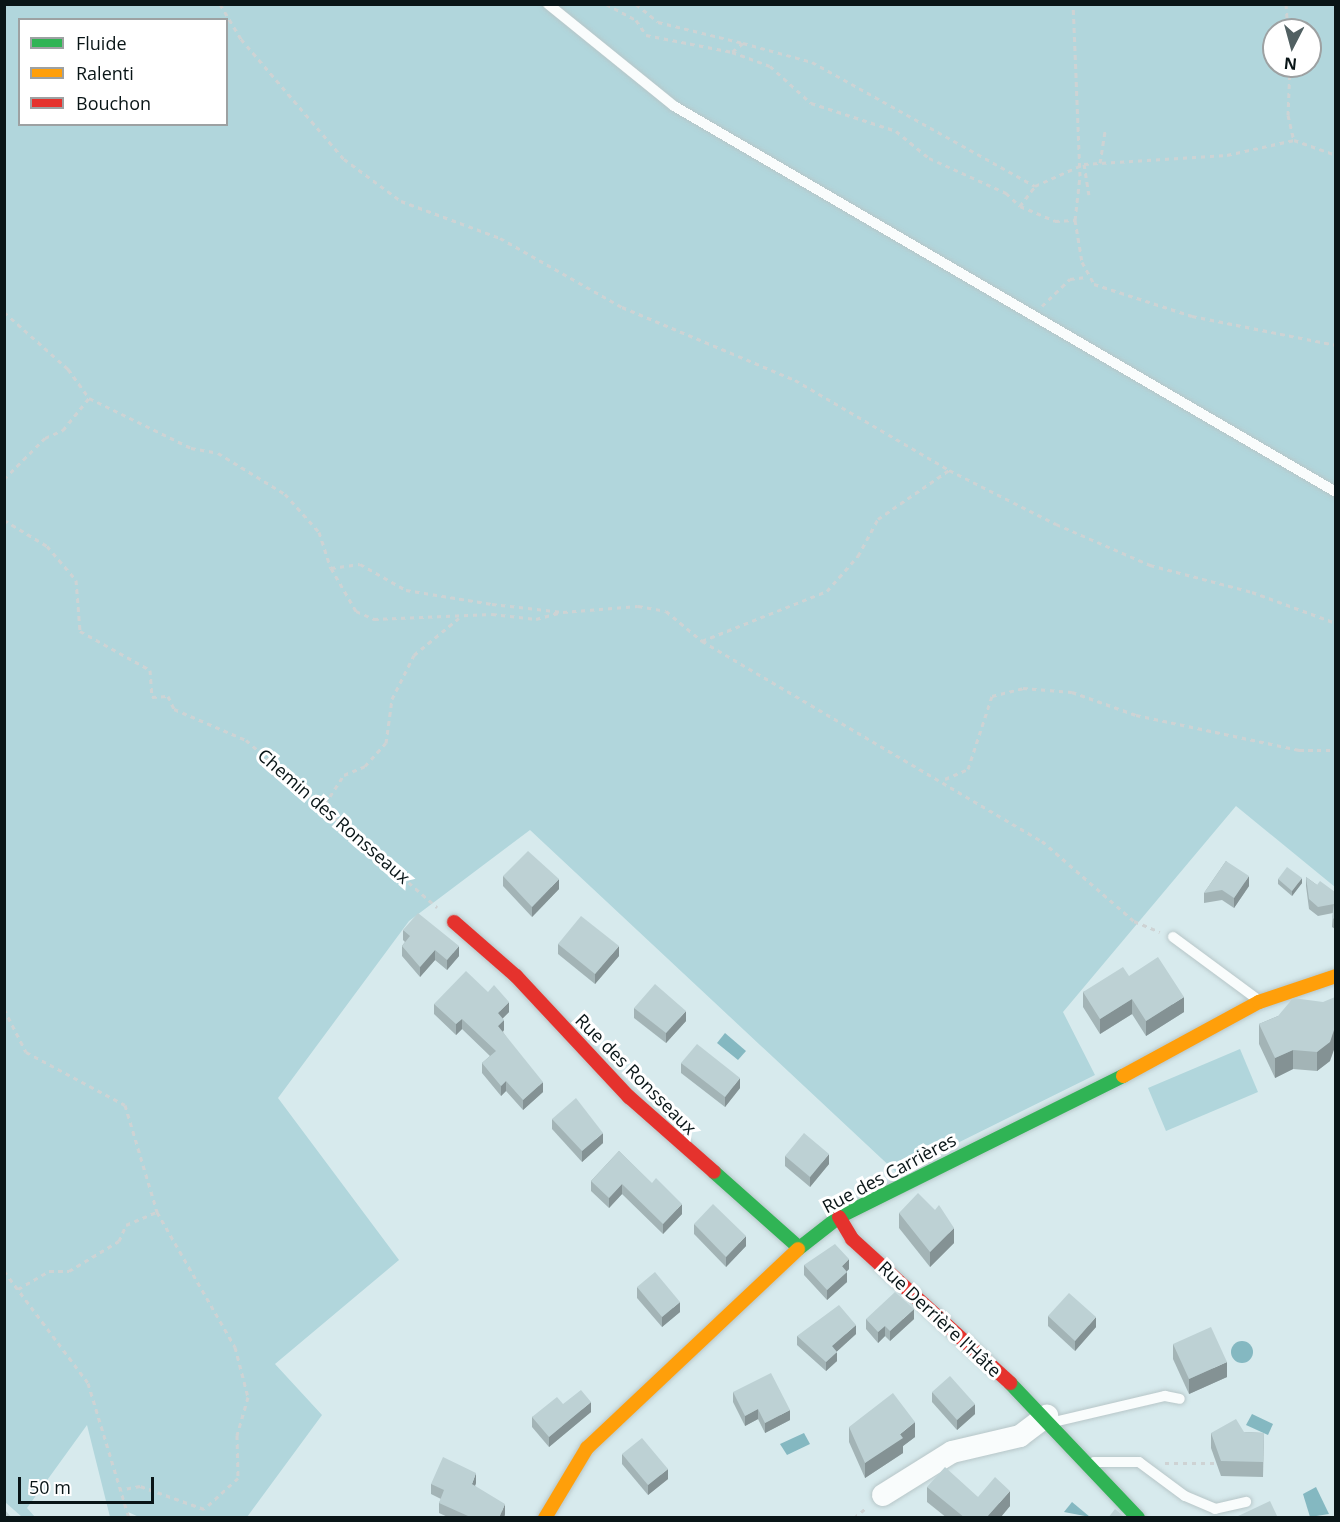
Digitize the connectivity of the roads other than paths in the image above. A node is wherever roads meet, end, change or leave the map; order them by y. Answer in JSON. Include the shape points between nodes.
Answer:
{"nodes":[{"id":1,"x":548,"y":4,"type":"edge"},
{"id":2,"x":1335,"y":492,"type":"edge"},
{"id":3,"x":454,"y":922,"type":"road end"},
{"id":4,"x":1173,"y":937,"type":"road end"},
{"id":5,"x":1335,"y":976,"type":"edge"},
{"id":6,"x":1259,"y":1002,"type":"junction"},
{"id":7,"x":839,"y":1217,"type":"junction"},
{"id":8,"x":797,"y":1246,"type":"junction"},
{"id":9,"x":1180,"y":1399,"type":"dead end"},
{"id":10,"x":1050,"y":1419,"type":"junction"},
{"id":11,"x":1091,"y":1464,"type":"junction"},
{"id":12,"x":883,"y":1495,"type":"dead end"},
{"id":13,"x":1246,"y":1502,"type":"dead end"},
{"id":14,"x":545,"y":1518,"type":"edge"},
{"id":15,"x":1138,"y":1518,"type":"edge"}],
"edges":[{"from":1,"to":2,"type":"lane","via":[[674,106],[1027,317]]},
{"from":3,"to":8,"type":"street","name":"Rue des Ronsseaux","via":[[516,976],[637,1104]]},
{"from":4,"to":6,"type":"lane"},
{"from":5,"to":6,"type":"street","name":"Rue des Carrières"},
{"from":6,"to":7,"type":"street","name":"Rue des Carrières","via":[[1129,1073]]},
{"from":7,"to":8,"type":"street","name":"Rue des Carrières"},
{"from":7,"to":10,"type":"street","name":"Rue Derrière l'Hâte","via":[[852,1239]]},
{"from":8,"to":14,"type":"street","name":"Rue des Carrières","via":[[587,1448]]},
{"from":9,"to":10,"type":"lane","via":[[1165,1396]]},
{"from":10,"to":11,"type":"street","name":"Rue Derrière l'Hâte"},
{"from":10,"to":12,"type":"street","via":[[1020,1436],[952,1452]]},
{"from":11,"to":13,"type":"lane","via":[[1102,1459],[1139,1462],[1185,1496],[1215,1509]]},
{"from":11,"to":15,"type":"street","name":"Rue Derrière l'Hâte"}]}
